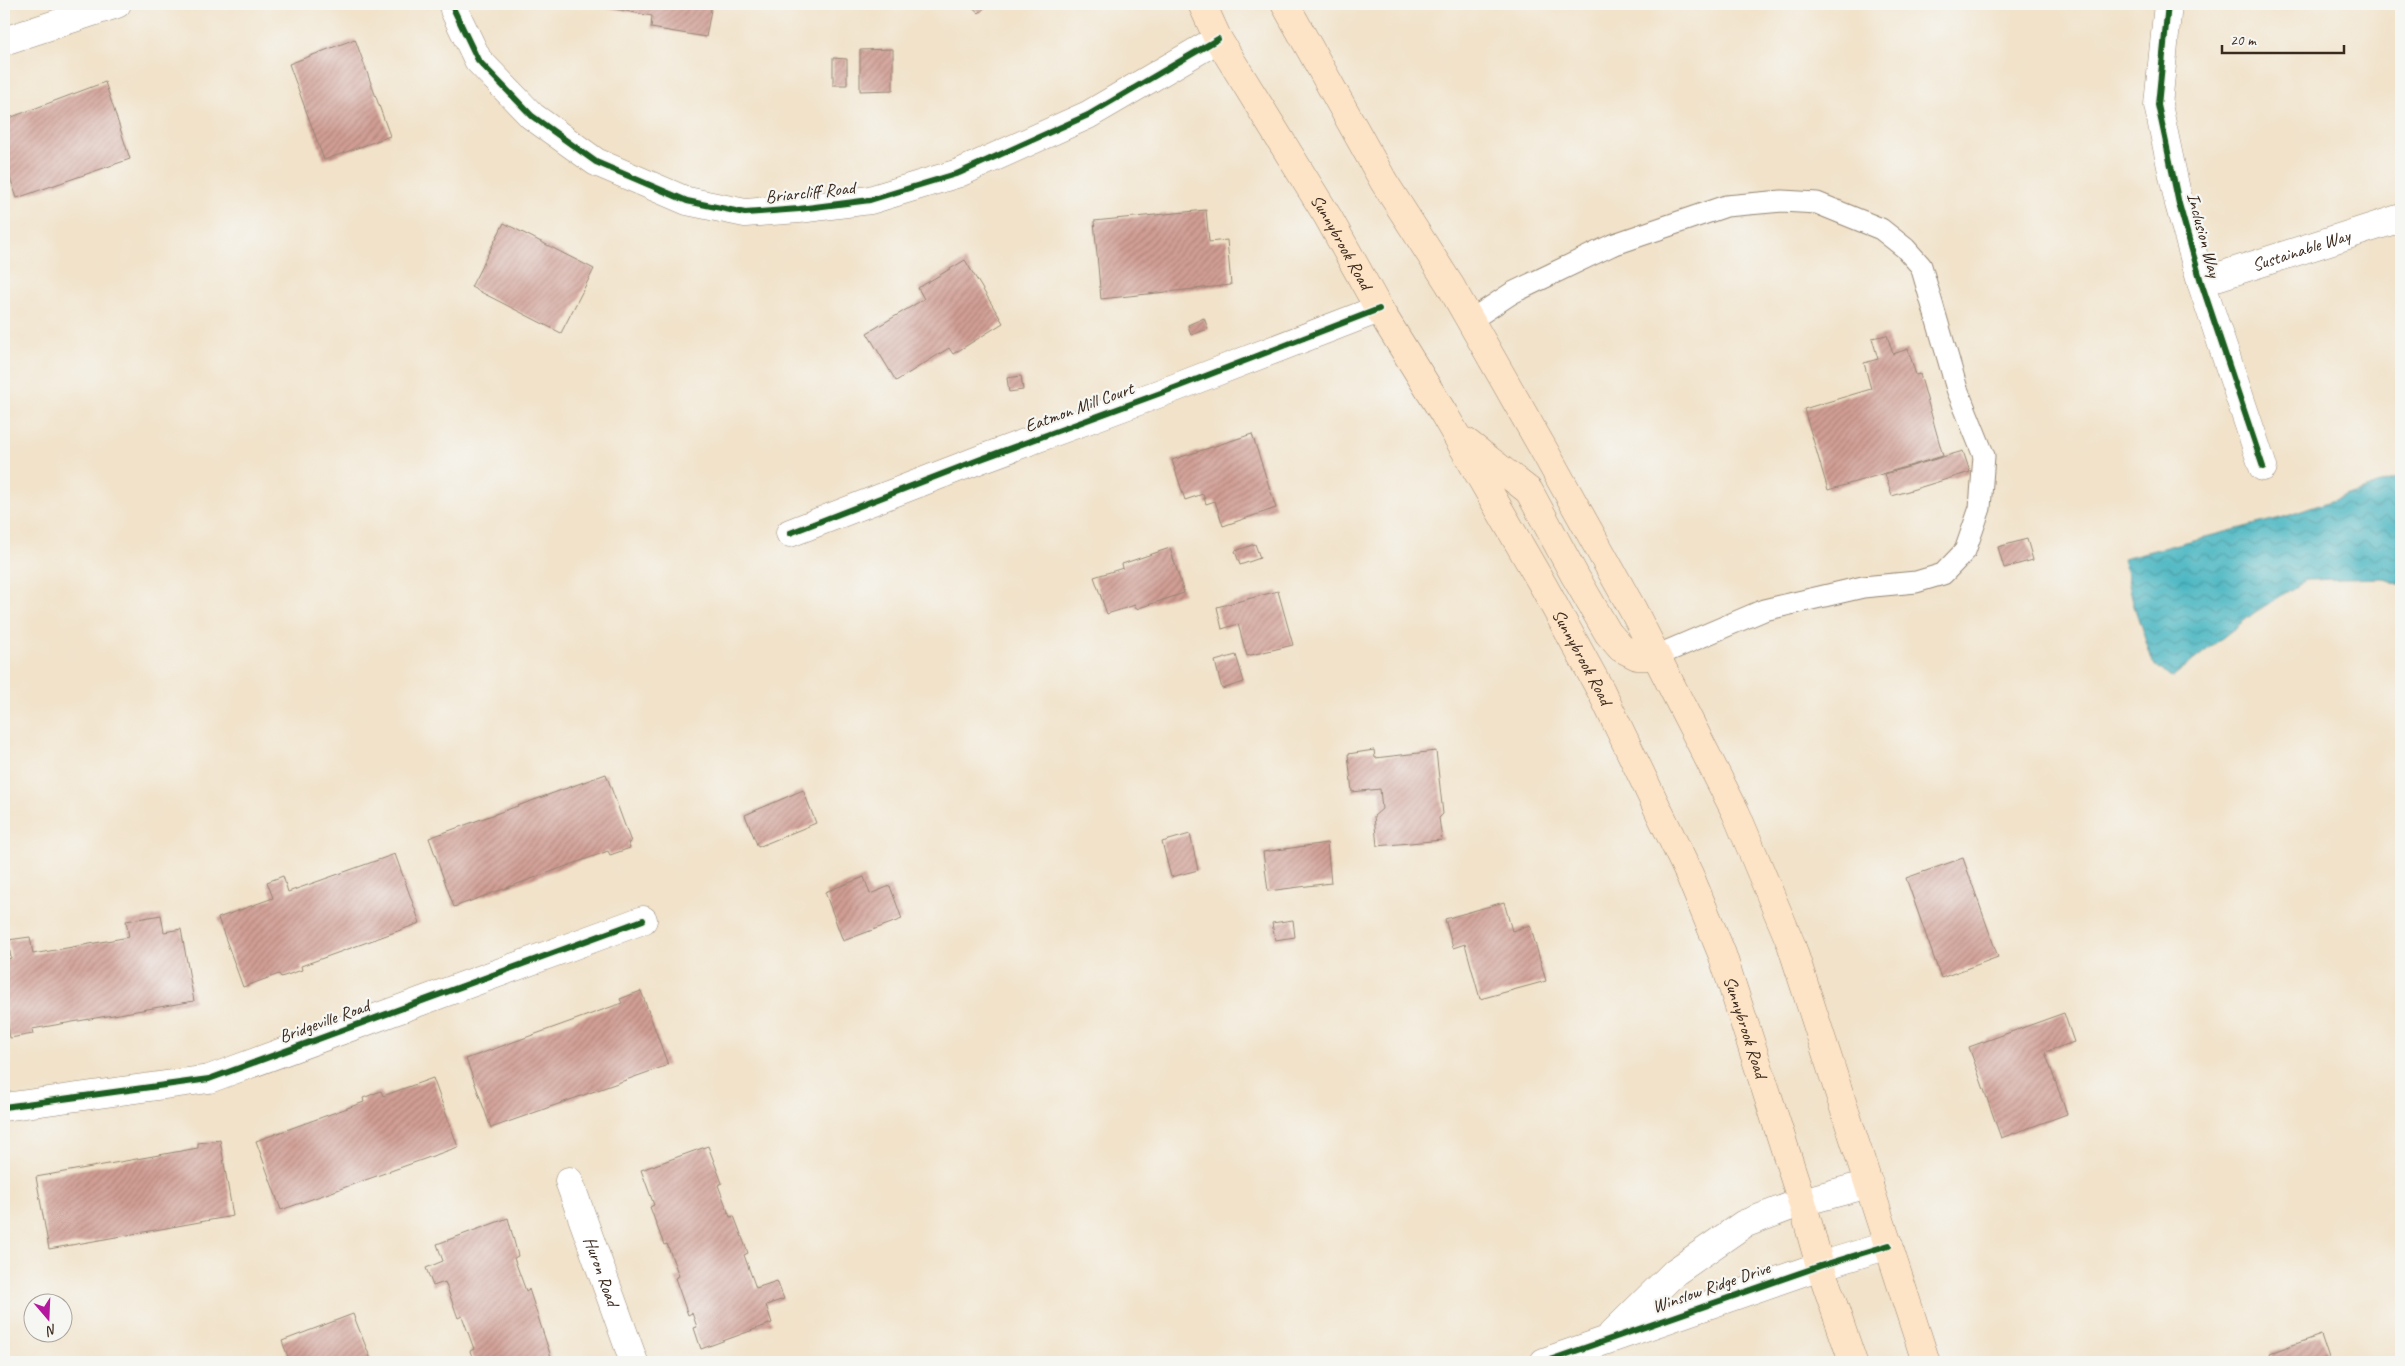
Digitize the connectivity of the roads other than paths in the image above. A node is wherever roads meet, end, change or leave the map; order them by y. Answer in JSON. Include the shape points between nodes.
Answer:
{"nodes":[{"id":1,"x":117,"y":4,"type":"edge"},
{"id":2,"x":454,"y":4,"type":"edge"},
{"id":3,"x":1202,"y":4,"type":"edge"},
{"id":4,"x":1285,"y":4,"type":"edge"},
{"id":5,"x":2168,"y":4,"type":"edge"},
{"id":6,"x":1218,"y":39,"type":"junction"},
{"id":7,"x":4,"y":41,"type":"edge"},
{"id":8,"x":2401,"y":218,"type":"edge"},
{"id":9,"x":2201,"y":282,"type":"junction"},
{"id":10,"x":1379,"y":309,"type":"junction"},
{"id":11,"x":1471,"y":320,"type":"junction"},
{"id":12,"x":1455,"y":433,"type":"junction"},
{"id":13,"x":2263,"y":467,"type":"dead end"},
{"id":14,"x":790,"y":533,"type":"dead end"},
{"id":15,"x":1656,"y":656,"type":"junction"},
{"id":16,"x":643,"y":920,"type":"dead end"},
{"id":17,"x":4,"y":1107,"type":"edge"},
{"id":18,"x":569,"y":1182,"type":"dead end"},
{"id":19,"x":1869,"y":1184,"type":"junction"},
{"id":20,"x":1802,"y":1202,"type":"junction"},
{"id":21,"x":1889,"y":1245,"type":"junction"},
{"id":22,"x":1820,"y":1266,"type":"junction"},
{"id":23,"x":1608,"y":1339,"type":"junction"},
{"id":24,"x":634,"y":1362,"type":"edge"},
{"id":25,"x":1544,"y":1362,"type":"edge"},
{"id":26,"x":1853,"y":1362,"type":"edge"},
{"id":27,"x":1926,"y":1362,"type":"edge"}],
"edges":[{"from":1,"to":7,"type":"street"},
{"from":2,"to":6,"type":"street","name":"Briarcliff Road","via":[[478,60],[532,116],[596,162],[687,201],[745,214],[870,200],[959,173],[1088,115]]},
{"from":3,"to":6,"type":"main road","name":"Sunnybrook Road"},
{"from":4,"to":11,"type":"main road","via":[[1384,182]]},
{"from":5,"to":9,"type":"street","name":"Inclusion Way","via":[[2158,104],[2179,204]]},
{"from":6,"to":10,"type":"main road","name":"Sunnybrook Road","via":[[1318,200]]},
{"from":8,"to":9,"type":"street","name":"Sustainable Way"},
{"from":9,"to":13,"type":"street","name":"Inclusion Way"},
{"from":10,"to":12,"type":"main road","name":"Sunnybrook Road"},
{"from":10,"to":14,"type":"street","name":"Eatmon Mill Court"},
{"from":11,"to":15,"type":"main road"},
{"from":11,"to":15,"type":"lane","via":[[1512,293],[1612,245],[1726,206],[1782,201],[1816,203],[1881,230],[1906,248],[1921,266],[1957,388],[1984,456],[1980,508],[1965,551],[1942,574],[1916,582],[1863,587],[1764,610]]},
{"from":12,"to":15,"type":"main road","via":[[1529,491],[1608,633],[1621,648],[1637,656]]},
{"from":12,"to":20,"type":"main road","name":"Sunnybrook Road","via":[[1600,691],[1690,876],[1722,954]]},
{"from":15,"to":19,"type":"main road","via":[[1736,813],[1791,944]]},
{"from":16,"to":17,"type":"street","name":"Bridgeville Road","via":[[209,1079]]},
{"from":18,"to":24,"type":"street","name":"Huron Road"},
{"from":19,"to":20,"type":"street","name":"Winslow Ridge Drive"},
{"from":19,"to":21,"type":"main road"},
{"from":20,"to":22,"type":"main road","name":"Sunnybrook Road"},
{"from":20,"to":23,"type":"street","name":"Winslow Ridge Drive","via":[[1744,1224],[1675,1272]]},
{"from":21,"to":22,"type":"street","name":"Winslow Ridge Drive"},
{"from":21,"to":27,"type":"main road"},
{"from":22,"to":23,"type":"street","name":"Winslow Ridge Drive"},
{"from":22,"to":26,"type":"main road","name":"Sunnybrook Road"},
{"from":23,"to":25,"type":"street","name":"Winslow Ridge Drive"}]}
